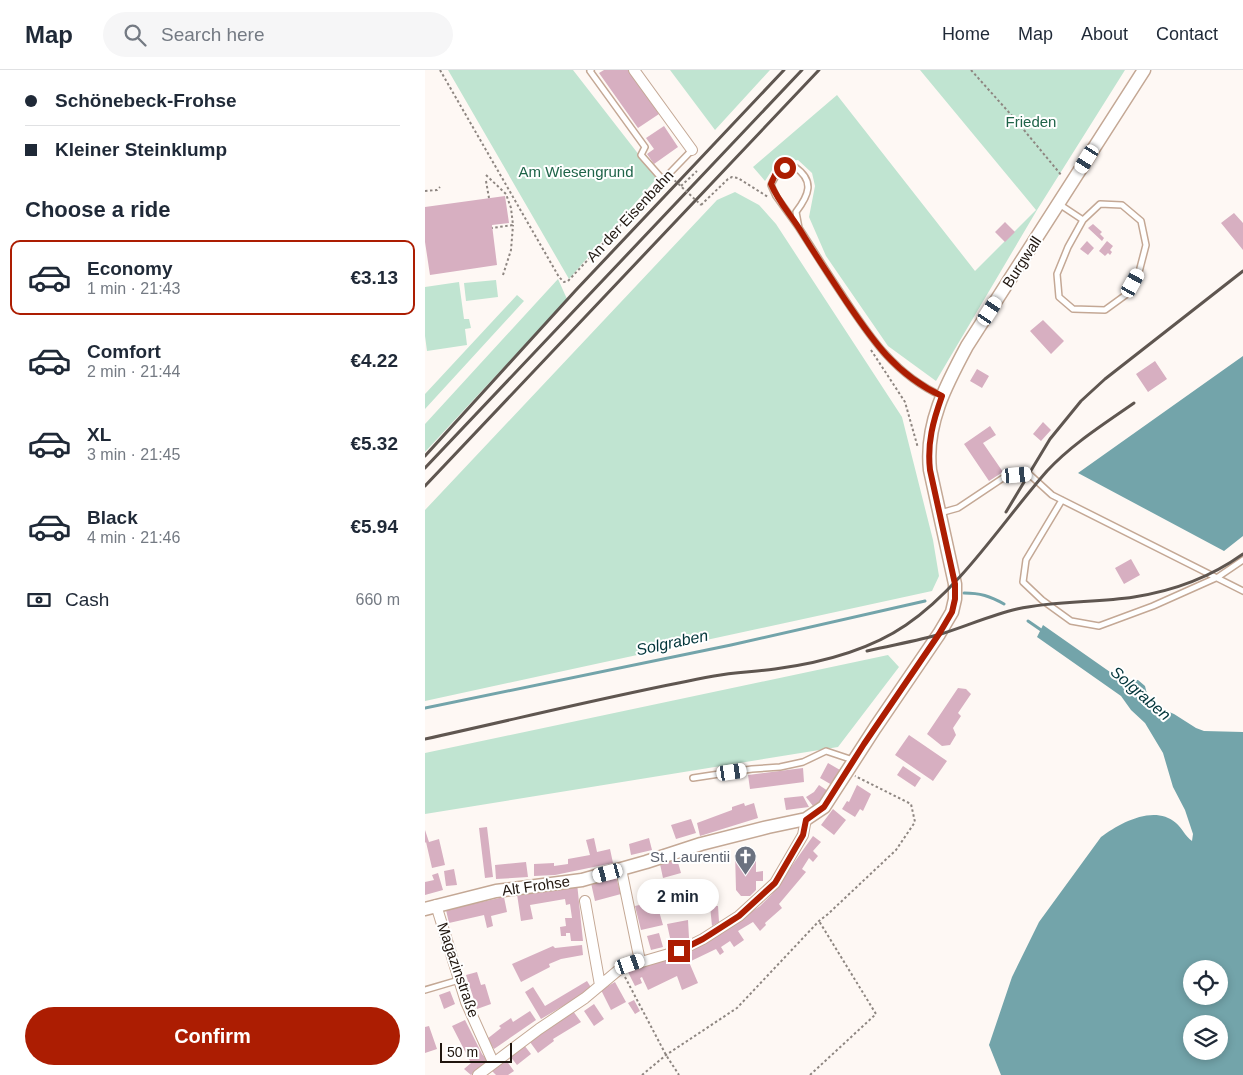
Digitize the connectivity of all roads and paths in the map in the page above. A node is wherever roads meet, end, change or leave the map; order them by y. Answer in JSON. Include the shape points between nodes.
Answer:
{"nodes":[{"id":1,"x":440,"y":70,"type":"edge"},
{"id":2,"x":591,"y":70,"type":"edge"},
{"id":3,"x":634,"y":70,"type":"edge"},
{"id":4,"x":971,"y":70,"type":"edge"},
{"id":5,"x":1144,"y":70,"type":"edge"},
{"id":6,"x":692,"y":150,"type":"joint"},
{"id":7,"x":697,"y":171,"type":"dead end"},
{"id":8,"x":485,"y":175,"type":"dead end"},
{"id":9,"x":671,"y":177,"type":"dead end"},
{"id":10,"x":663,"y":180,"type":"junction"},
{"id":11,"x":486,"y":181,"type":"dead end"},
{"id":12,"x":1072,"y":184,"type":"junction"},
{"id":13,"x":681,"y":186,"type":"junction"},
{"id":14,"x":440,"y":187,"type":"dead end"},
{"id":15,"x":425,"y":191,"type":"edge"},
{"id":16,"x":769,"y":197,"type":"dead end"},
{"id":17,"x":489,"y":198,"type":"dead end"},
{"id":18,"x":1059,"y":204,"type":"junction"},
{"id":19,"x":1083,"y":220,"type":"junction"},
{"id":20,"x":513,"y":225,"type":"junction"},
{"id":21,"x":492,"y":228,"type":"dead end"},
{"id":22,"x":799,"y":228,"type":"junction"},
{"id":23,"x":503,"y":275,"type":"dead end"},
{"id":24,"x":869,"y":347,"type":"dead end"},
{"id":25,"x":942,"y":396,"type":"junction"},
{"id":26,"x":920,"y":452,"type":"dead end"},
{"id":27,"x":1062,"y":500,"type":"junction"},
{"id":28,"x":939,"y":514,"type":"junction"},
{"id":29,"x":1243,"y":560,"type":"edge"},
{"id":30,"x":1218,"y":577,"type":"junction"},
{"id":31,"x":1243,"y":591,"type":"edge"},
{"id":32,"x":952,"y":612,"type":"joint"},
{"id":33,"x":854,"y":760,"type":"junction"},
{"id":34,"x":847,"y":772,"type":"junction"},
{"id":35,"x":693,"y":778,"type":"dead end"},
{"id":36,"x":806,"y":820,"type":"junction"},
{"id":37,"x":621,"y":869,"type":"junction"},
{"id":38,"x":585,"y":901,"type":"dead end"},
{"id":39,"x":431,"y":907,"type":"edge"},
{"id":40,"x":819,"y":921,"type":"junction"},
{"id":41,"x":640,"y":961,"type":"junction"},
{"id":42,"x":621,"y":968,"type":"junction"},
{"id":43,"x":459,"y":980,"type":"junction"},
{"id":44,"x":600,"y":985,"type":"junction"},
{"id":45,"x":425,"y":990,"type":"edge"},
{"id":46,"x":666,"y":1055,"type":"junction"},
{"id":47,"x":493,"y":1062,"type":"junction"},
{"id":48,"x":478,"y":1075,"type":"edge"},
{"id":49,"x":642,"y":1075,"type":"edge"},
{"id":50,"x":679,"y":1075,"type":"edge"},
{"id":51,"x":809,"y":1075,"type":"edge"}],
"edges":[{"from":1,"to":10,"type":"path","name":"An der Eisenbahn","via":[[564,282]]},
{"from":2,"to":10,"type":"lane","via":[[645,147],[641,155]]},
{"from":3,"to":6,"type":"street"},
{"from":4,"to":12,"type":"path","via":[[1063,178]]},
{"from":5,"to":12,"type":"street","name":"Burgwall"},
{"from":6,"to":10,"type":"lane","name":"An der Eisenbahn"},
{"from":7,"to":13,"type":"path"},
{"from":8,"to":20,"type":"path","via":[[506,194]]},
{"from":9,"to":13,"type":"path","bridge":true},
{"from":11,"to":17,"type":"path"},
{"from":12,"to":18,"type":"street","name":"Burgwall"},
{"from":13,"to":16,"type":"path","bridge":true,"via":[[701,205],[732,178],[738,178]]},
{"from":14,"to":15,"type":"path"},
{"from":18,"to":19,"type":"lane"},
{"from":18,"to":25,"type":"street","name":"Burgwall","via":[[967,346]]},
{"from":19,"to":19,"type":"lane","via":[[1100,204],[1122,205],[1141,221],[1146,245],[1139,272],[1127,294],[1105,310],[1073,309],[1059,297],[1057,274]]},
{"from":20,"to":21,"type":"path"},
{"from":20,"to":23,"type":"path","via":[[511,250]]},
{"from":22,"to":22,"type":"lane","via":[[796,212],[808,193],[807,182],[795,167],[785,168],[775,175],[771,184]]},
{"from":22,"to":25,"type":"lane","via":[[878,348],[896,366]]},
{"from":24,"to":26,"type":"path","via":[[905,402]]},
{"from":25,"to":28,"type":"street","name":"Burgwall","via":[[929,437],[928,453]]},
{"from":27,"to":28,"type":"lane","via":[[1029,474],[1005,476],[959,508]]},
{"from":27,"to":30,"type":"lane"},
{"from":27,"to":30,"type":"lane","via":[[1027,560],[1023,582],[1071,621],[1099,626]]},
{"from":28,"to":32,"type":"street","name":"Burgwall","via":[[955,584]]},
{"from":29,"to":30,"type":"lane"},
{"from":30,"to":31,"type":"lane"},
{"from":32,"to":33,"type":"street","name":"Alt Frohse"},
{"from":33,"to":34,"type":"street","name":"Alt Frohse"},
{"from":33,"to":35,"type":"lane","via":[[826,751],[803,762],[780,767]]},
{"from":34,"to":36,"type":"street","name":"Alt Frohse","via":[[824,807]]},
{"from":34,"to":40,"type":"path","via":[[911,804],[915,822],[896,850]]},
{"from":36,"to":37,"type":"street","name":"Alt Frohse","via":[[701,844]]},
{"from":36,"to":41,"type":"street","via":[[803,835],[775,883],[739,916],[679,951]]},
{"from":37,"to":39,"type":"street","name":"Alt Frohse","via":[[581,880],[496,891]]},
{"from":37,"to":41,"type":"street"},
{"from":38,"to":44,"type":"street"},
{"from":39,"to":43,"type":"street","name":"Magazinstraße"},
{"from":40,"to":46,"type":"path","via":[[737,1008]]},
{"from":40,"to":51,"type":"path","via":[[876,1014]]},
{"from":41,"to":42,"type":"street"},
{"from":42,"to":44,"type":"street"},
{"from":42,"to":46,"type":"path"},
{"from":43,"to":45,"type":"lane"},
{"from":43,"to":47,"type":"street","name":"Magazinstraße"},
{"from":44,"to":47,"type":"street"},
{"from":46,"to":49,"type":"path"},
{"from":46,"to":50,"type":"path"},
{"from":47,"to":48,"type":"street"}]}
